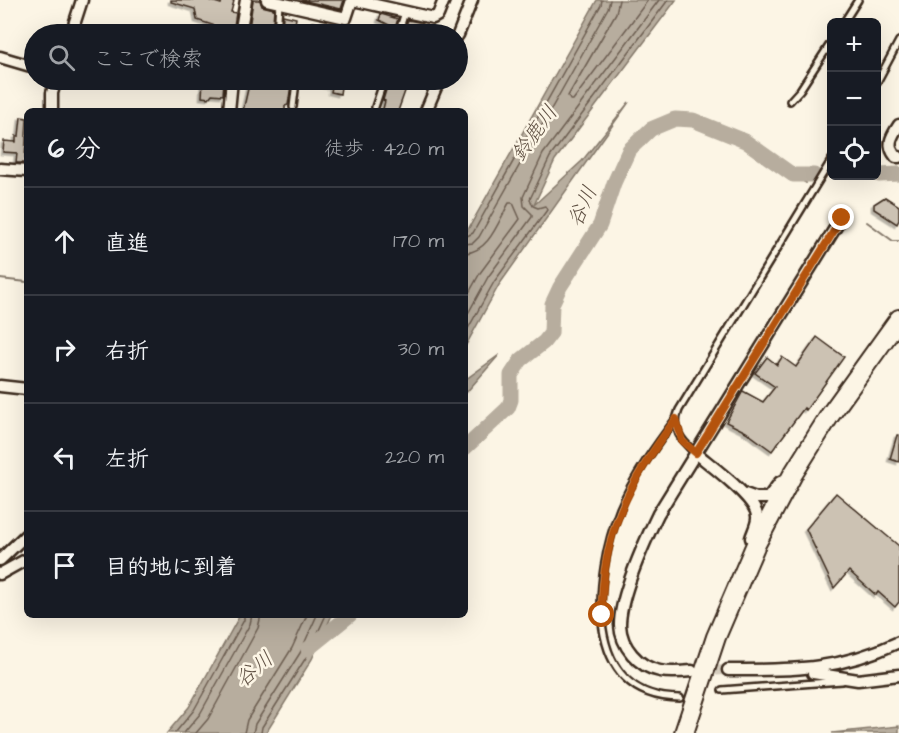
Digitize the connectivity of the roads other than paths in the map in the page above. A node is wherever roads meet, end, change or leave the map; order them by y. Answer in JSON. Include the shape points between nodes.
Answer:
{"nodes":[{"id":1,"x":82,"y":0,"type":"edge"},
{"id":2,"x":246,"y":0,"type":"edge"},
{"id":3,"x":353,"y":0,"type":"edge"},
{"id":4,"x":444,"y":0,"type":"edge"},
{"id":5,"x":472,"y":0,"type":"edge"},
{"id":6,"x":858,"y":0,"type":"edge"},
{"id":7,"x":273,"y":1,"type":"edge"},
{"id":8,"x":405,"y":12,"type":"junction"},
{"id":9,"x":847,"y":18,"type":"edge"},
{"id":10,"x":74,"y":24,"type":"edge"},
{"id":11,"x":242,"y":24,"type":"edge"},
{"id":12,"x":276,"y":24,"type":"edge"},
{"id":13,"x":401,"y":24,"type":"edge"},
{"id":14,"x":462,"y":24,"type":"edge"},
{"id":15,"x":899,"y":41,"type":"edge"},
{"id":16,"x":827,"y":47,"type":"edge"},
{"id":17,"x":0,"y":57,"type":"edge"},
{"id":18,"x":24,"y":64,"type":"edge"},
{"id":19,"x":881,"y":75,"type":"edge"},
{"id":20,"x":53,"y":90,"type":"edge"},
{"id":21,"x":231,"y":90,"type":"edge"},
{"id":22,"x":295,"y":90,"type":"edge"},
{"id":23,"x":381,"y":90,"type":"edge"},
{"id":24,"x":435,"y":90,"type":"edge"},
{"id":25,"x":790,"y":101,"type":"dead end"},
{"id":26,"x":293,"y":107,"type":"dead end"},
{"id":27,"x":375,"y":107,"type":"dead end"},
{"id":28,"x":52,"y":108,"type":"edge"},
{"id":29,"x":229,"y":108,"type":"edge"},
{"id":30,"x":427,"y":108,"type":"edge"},
{"id":31,"x":899,"y":125,"type":"edge"},
{"id":32,"x":899,"y":157,"type":"edge"},
{"id":33,"x":827,"y":166,"type":"edge"},
{"id":34,"x":0,"y":168,"type":"edge"},
{"id":35,"x":24,"y":171,"type":"edge"},
{"id":36,"x":842,"y":218,"type":"dead end"},
{"id":37,"x":899,"y":319,"type":"edge"},
{"id":38,"x":899,"y":338,"type":"edge"},
{"id":39,"x":0,"y":386,"type":"edge"},
{"id":40,"x":24,"y":389,"type":"edge"},
{"id":41,"x":676,"y":419,"type":"junction"},
{"id":42,"x":696,"y":453,"type":"junction"},
{"id":43,"x":793,"y":474,"type":"junction"},
{"id":44,"x":742,"y":492,"type":"junction"},
{"id":45,"x":24,"y":537,"type":"edge"},
{"id":46,"x":0,"y":560,"type":"edge"},
{"id":47,"x":24,"y":561,"type":"edge"},
{"id":48,"x":0,"y":574,"type":"edge"},
{"id":49,"x":716,"y":637,"type":"junction"},
{"id":50,"x":899,"y":642,"type":"edge"},
{"id":51,"x":728,"y":670,"type":"tunnel mouth"},
{"id":52,"x":793,"y":670,"type":"junction"},
{"id":53,"x":692,"y":671,"type":"tunnel mouth"},
{"id":54,"x":899,"y":675,"type":"edge"},
{"id":55,"x":858,"y":680,"type":"junction"},
{"id":56,"x":700,"y":697,"type":"junction"},
{"id":57,"x":684,"y":733,"type":"edge"},
{"id":58,"x":696,"y":733,"type":"edge"}],
"edges":[{"from":1,"to":10,"type":"street"},
{"from":2,"to":11,"type":"street"},
{"from":3,"to":7,"type":"street","via":[[346,18]]},
{"from":3,"to":8,"type":"street"},
{"from":4,"to":8,"type":"street","via":[[433,18]]},
{"from":5,"to":14,"type":"street"},
{"from":6,"to":9,"type":"lane"},
{"from":7,"to":12,"type":"lane"},
{"from":8,"to":13,"type":"lane"},
{"from":15,"to":19,"type":"lane"},
{"from":16,"to":25,"type":"lane"},
{"from":17,"to":18,"type":"street"},
{"from":20,"to":28,"type":"street"},
{"from":21,"to":29,"type":"street"},
{"from":22,"to":26,"type":"lane"},
{"from":23,"to":27,"type":"lane"},
{"from":24,"to":30,"type":"street"},
{"from":31,"to":32,"type":"street","via":[[890,139],[890,150]]},
{"from":33,"to":41,"type":"lane"},
{"from":34,"to":35,"type":"street"},
{"from":36,"to":42,"type":"street"},
{"from":37,"to":43,"type":"highway"},
{"from":38,"to":56,"type":"highway","via":[[805,474],[745,592]]},
{"from":39,"to":40,"type":"street"},
{"from":41,"to":42,"type":"lane","via":[[682,441]]},
{"from":41,"to":56,"type":"lane","via":[[634,480],[620,510],[604,571],[604,640],[609,657],[625,679],[649,694],[664,698]]},
{"from":42,"to":44,"type":"street"},
{"from":42,"to":53,"type":"street","via":[[644,542],[620,621],[624,642],[638,661],[658,671]]},
{"from":43,"to":44,"type":"street","via":[[780,482],[768,498]]},
{"from":43,"to":49,"type":"highway","via":[[756,544]]},
{"from":44,"to":49,"type":"street","via":[[758,519],[728,589]]},
{"from":45,"to":46,"type":"street"},
{"from":47,"to":48,"type":"street"},
{"from":49,"to":56,"type":"highway"},
{"from":50,"to":52,"type":"street","via":[[853,660]]},
{"from":51,"to":52,"type":"street"},
{"from":52,"to":55,"type":"street"},
{"from":54,"to":55,"type":"street"},
{"from":55,"to":56,"type":"lane"},
{"from":56,"to":57,"type":"highway"},
{"from":56,"to":58,"type":"highway"}]}
